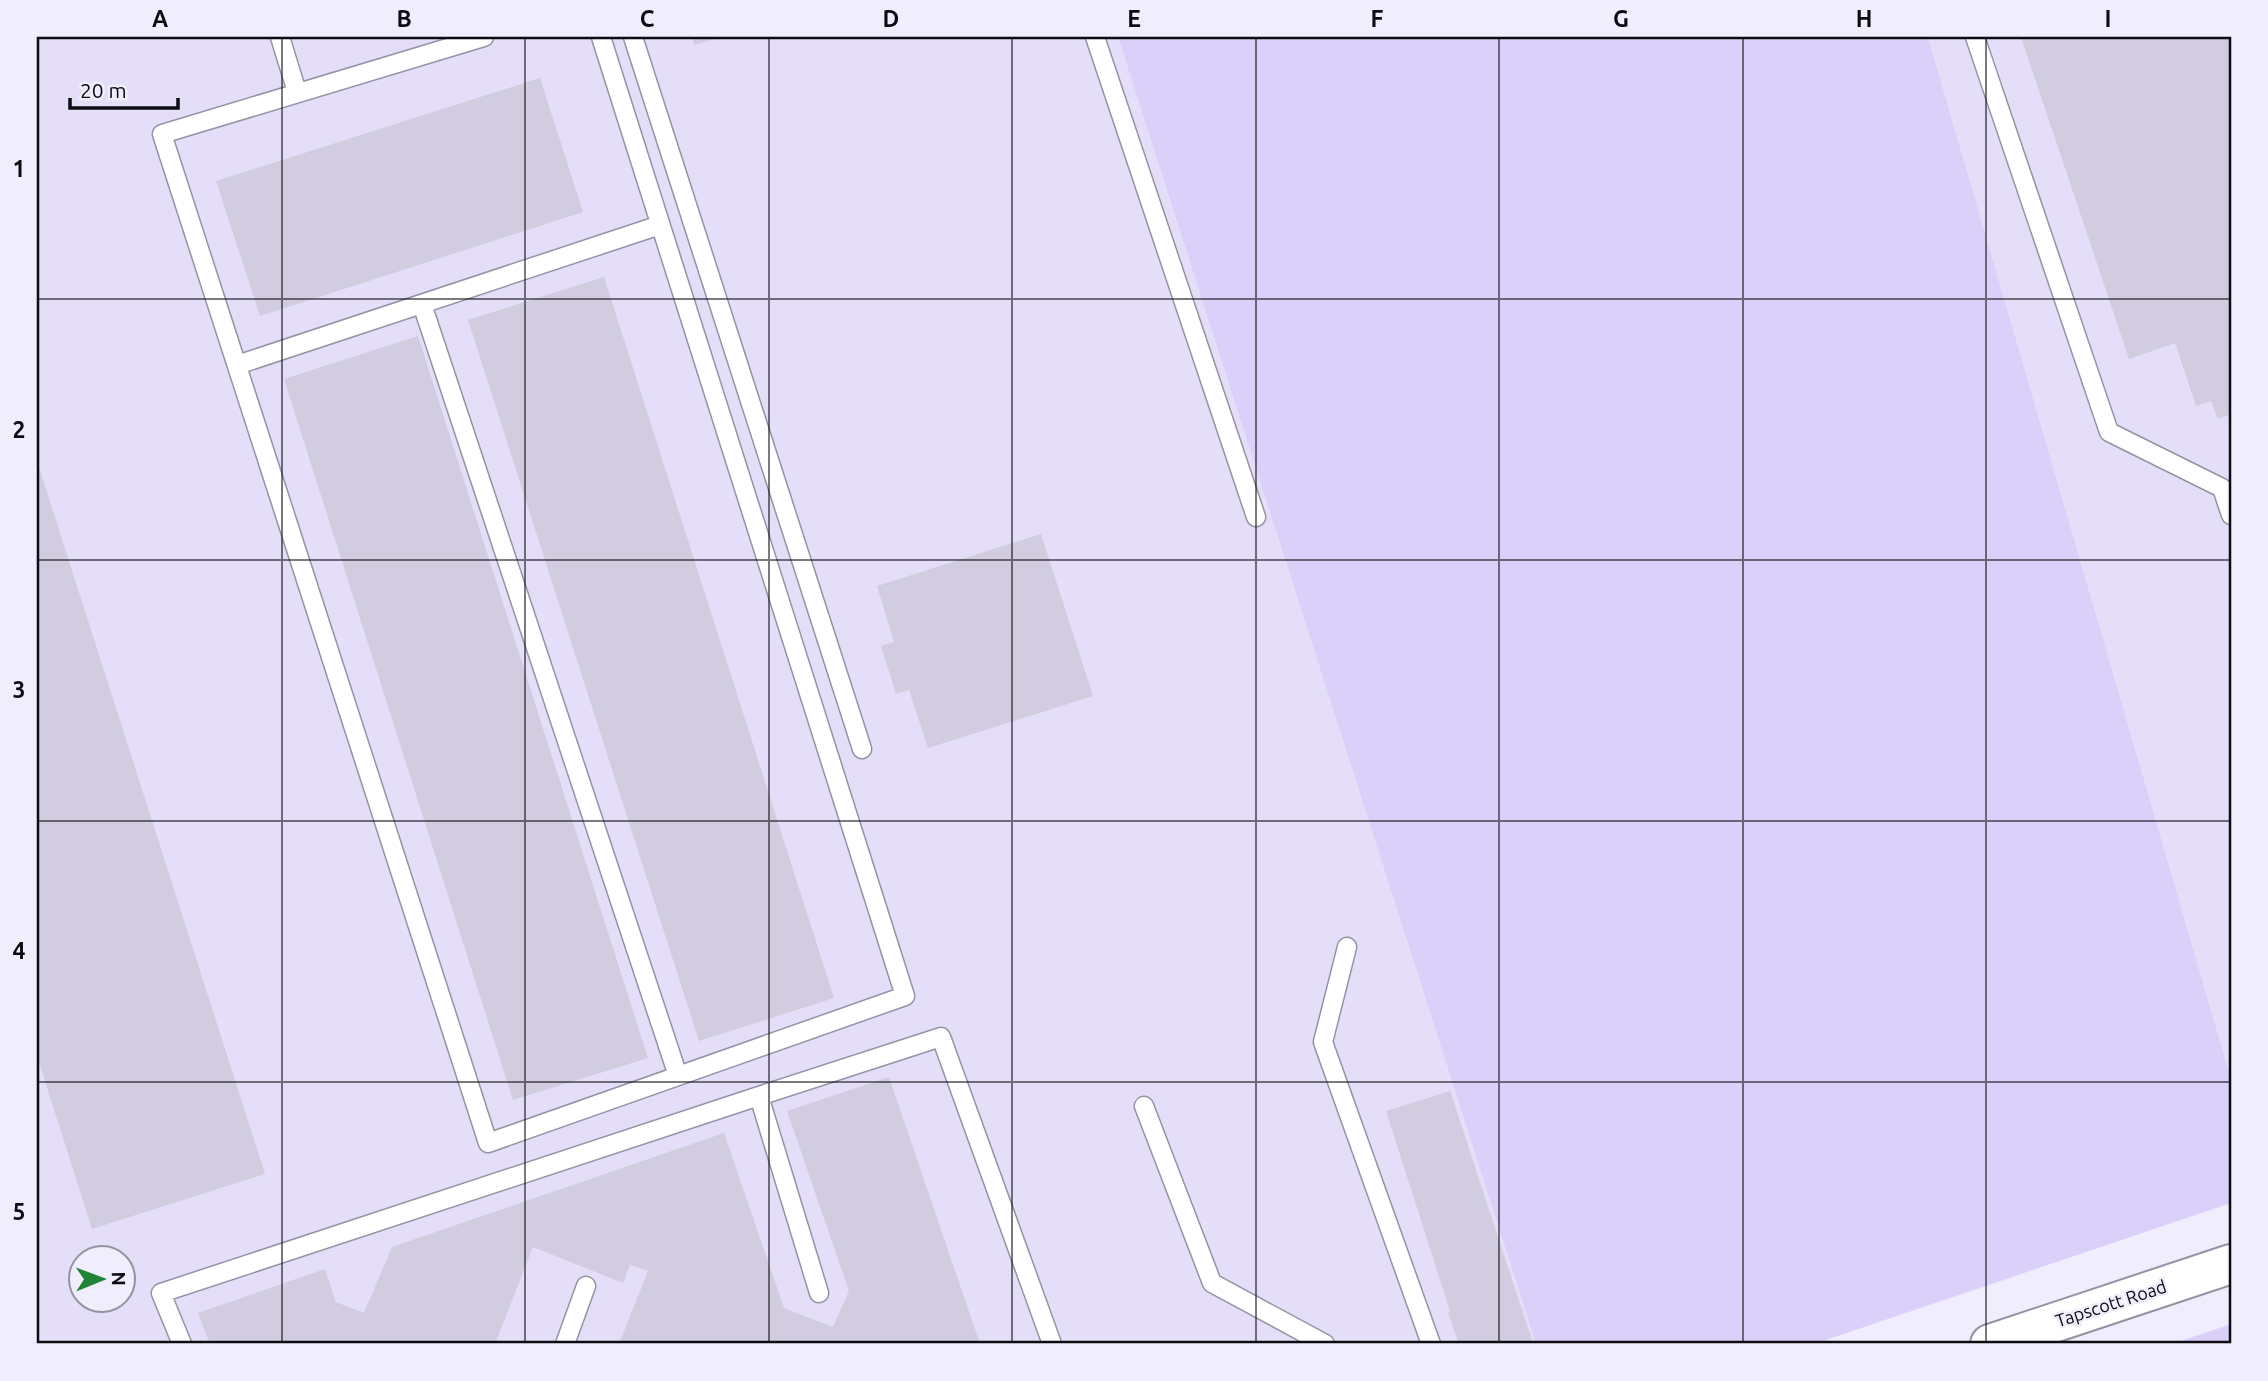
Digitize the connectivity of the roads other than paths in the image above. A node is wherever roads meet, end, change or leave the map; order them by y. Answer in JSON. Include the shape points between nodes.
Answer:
{"nodes":[{"id":1,"x":280,"y":37,"type":"edge"},
{"id":2,"x":484,"y":37,"type":"edge"},
{"id":3,"x":601,"y":37,"type":"edge"},
{"id":4,"x":633,"y":37,"type":"edge"},
{"id":5,"x":1095,"y":37,"type":"edge"},
{"id":6,"x":1975,"y":37,"type":"edge"},
{"id":7,"x":297,"y":92,"type":"junction"},
{"id":8,"x":660,"y":225,"type":"junction"},
{"id":9,"x":422,"y":304,"type":"junction"},
{"id":10,"x":237,"y":365,"type":"junction"},
{"id":11,"x":2227,"y":486,"type":"edge"},
{"id":12,"x":2231,"y":515,"type":"edge"},
{"id":13,"x":1256,"y":517,"type":"dead end"},
{"id":14,"x":862,"y":749,"type":"dead end"},
{"id":15,"x":1347,"y":947,"type":"dead end"},
{"id":16,"x":678,"y":1076,"type":"junction"},
{"id":17,"x":759,"y":1096,"type":"junction"},
{"id":18,"x":1144,"y":1105,"type":"dead end"},
{"id":19,"x":2231,"y":1264,"type":"edge"},
{"id":20,"x":586,"y":1286,"type":"dead end"},
{"id":21,"x":819,"y":1293,"type":"dead end"},
{"id":22,"x":182,"y":1344,"type":"edge"},
{"id":23,"x":565,"y":1344,"type":"edge"},
{"id":24,"x":1052,"y":1344,"type":"edge"},
{"id":25,"x":1325,"y":1344,"type":"edge"},
{"id":26,"x":1431,"y":1344,"type":"edge"},
{"id":27,"x":1990,"y":1344,"type":"edge"}],
"edges":[{"from":1,"to":7,"type":"lane"},
{"from":2,"to":7,"type":"lane"},
{"from":3,"to":8,"type":"lane"},
{"from":4,"to":14,"type":"lane"},
{"from":5,"to":13,"type":"lane"},
{"from":6,"to":11,"type":"lane","via":[[2109,432]]},
{"from":7,"to":10,"type":"lane","via":[[162,134]]},
{"from":8,"to":9,"type":"lane"},
{"from":8,"to":16,"type":"lane","via":[[905,996]]},
{"from":9,"to":10,"type":"lane"},
{"from":9,"to":16,"type":"lane"},
{"from":10,"to":16,"type":"lane","via":[[488,1143]]},
{"from":11,"to":12,"type":"lane"},
{"from":15,"to":26,"type":"lane","via":[[1323,1042]]},
{"from":17,"to":21,"type":"lane"},
{"from":17,"to":22,"type":"lane","via":[[161,1293]]},
{"from":17,"to":24,"type":"lane","via":[[941,1037]]},
{"from":18,"to":25,"type":"lane","via":[[1212,1283]]},
{"from":19,"to":27,"type":"street","name":"Tapscott Road"},
{"from":20,"to":23,"type":"lane"}]}
